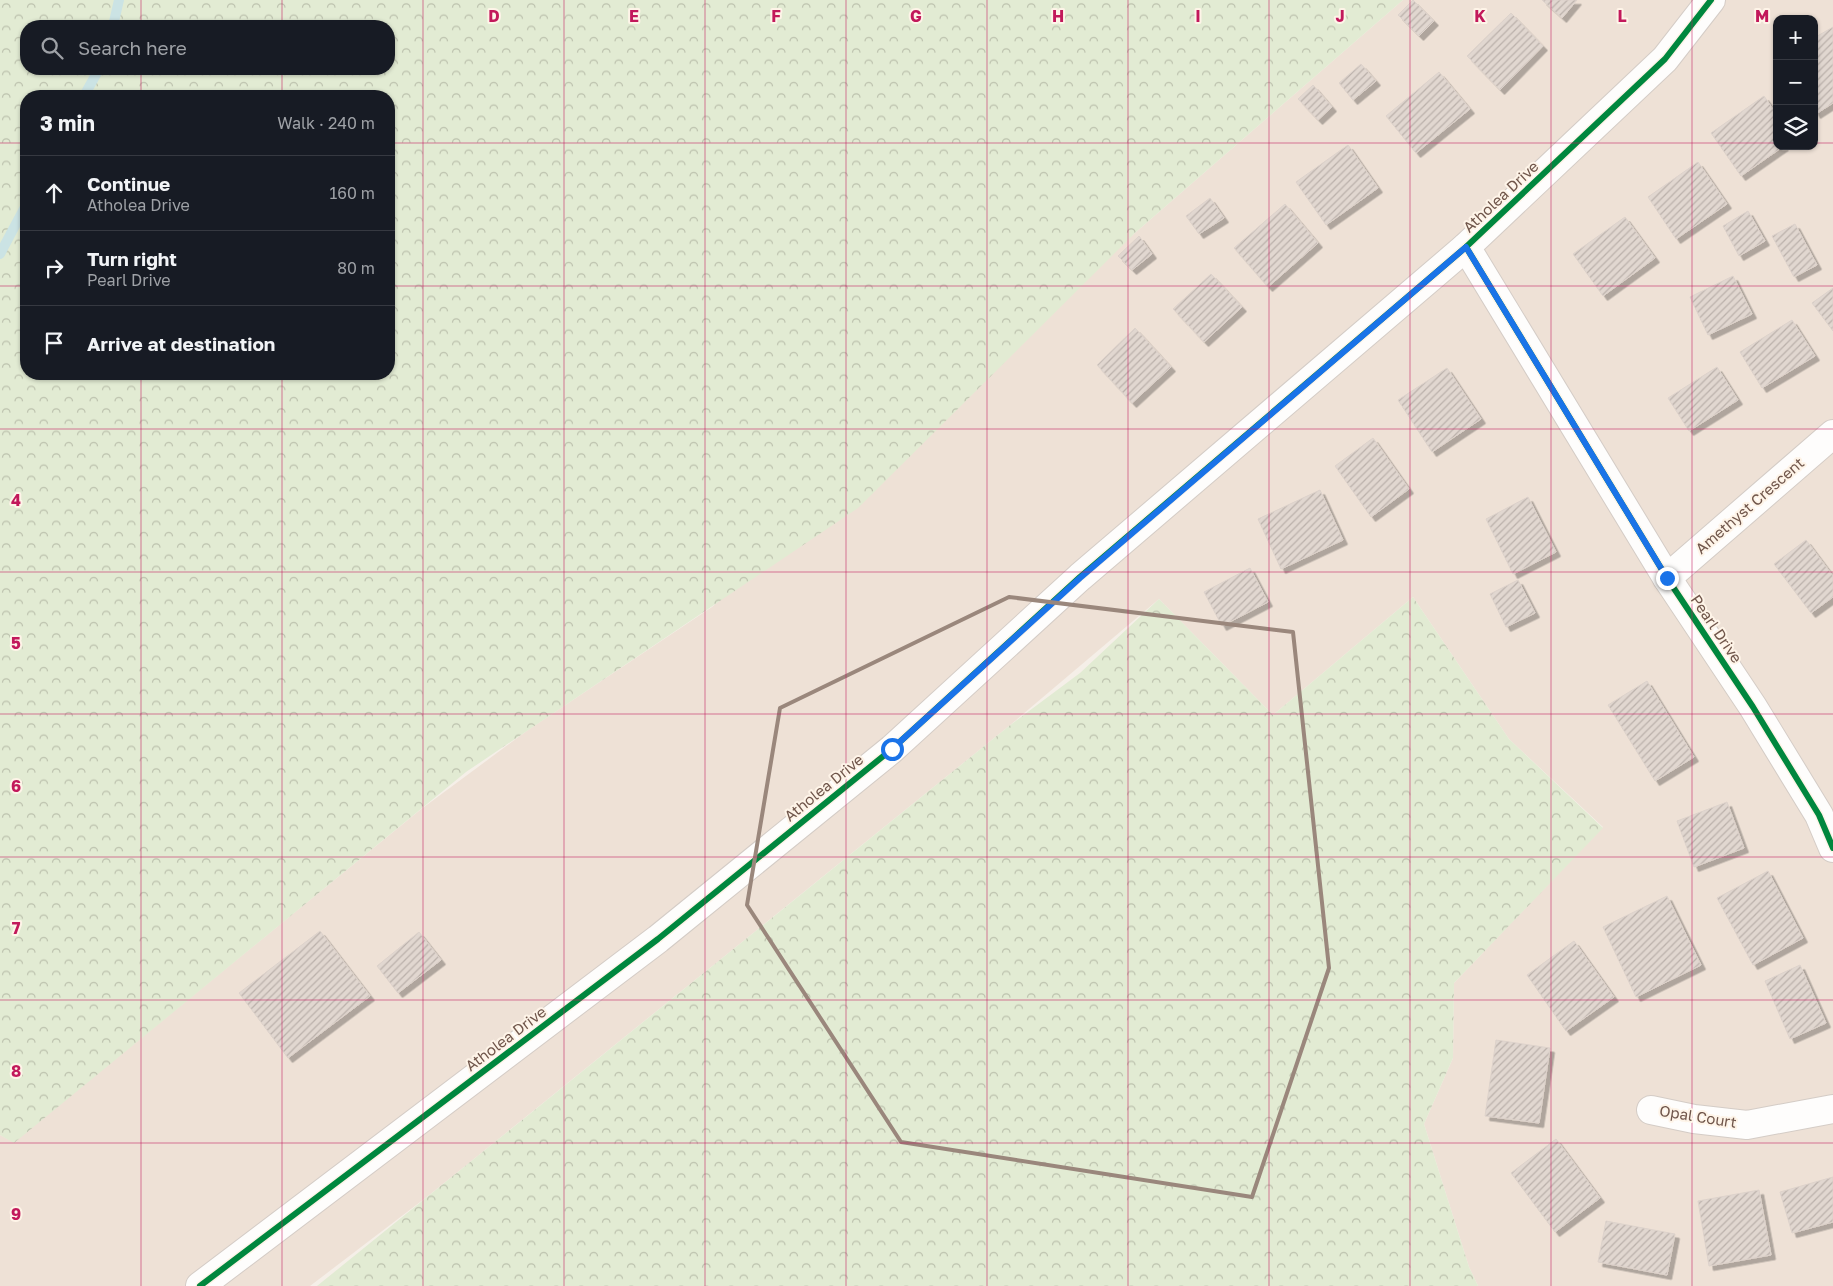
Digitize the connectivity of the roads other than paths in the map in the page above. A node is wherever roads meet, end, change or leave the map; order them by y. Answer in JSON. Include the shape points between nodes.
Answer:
{"nodes":[{"id":1,"x":1710,"y":0,"type":"edge"},
{"id":2,"x":1466,"y":247,"type":"junction"},
{"id":3,"x":1833,"y":434,"type":"edge"},
{"id":4,"x":1667,"y":578,"type":"junction"},
{"id":5,"x":1833,"y":848,"type":"edge"},
{"id":6,"x":1833,"y":1109,"type":"edge"},
{"id":7,"x":1651,"y":1110,"type":"dead end"},
{"id":8,"x":200,"y":1286,"type":"edge"}],
"edges":[{"from":1,"to":2,"type":"street","name":"Atholea Drive","via":[[1665,59]]},
{"from":2,"to":4,"type":"street","name":"Pearl Drive"},
{"from":2,"to":8,"type":"street","name":"Atholea Drive","via":[[1080,578],[892,749],[658,939]]},
{"from":3,"to":4,"type":"street","name":"Amethyst Crescent"},
{"from":4,"to":5,"type":"street","name":"Pearl Drive","via":[[1819,815]]},
{"from":6,"to":7,"type":"street","name":"Opal Court","via":[[1747,1125]]}]}
